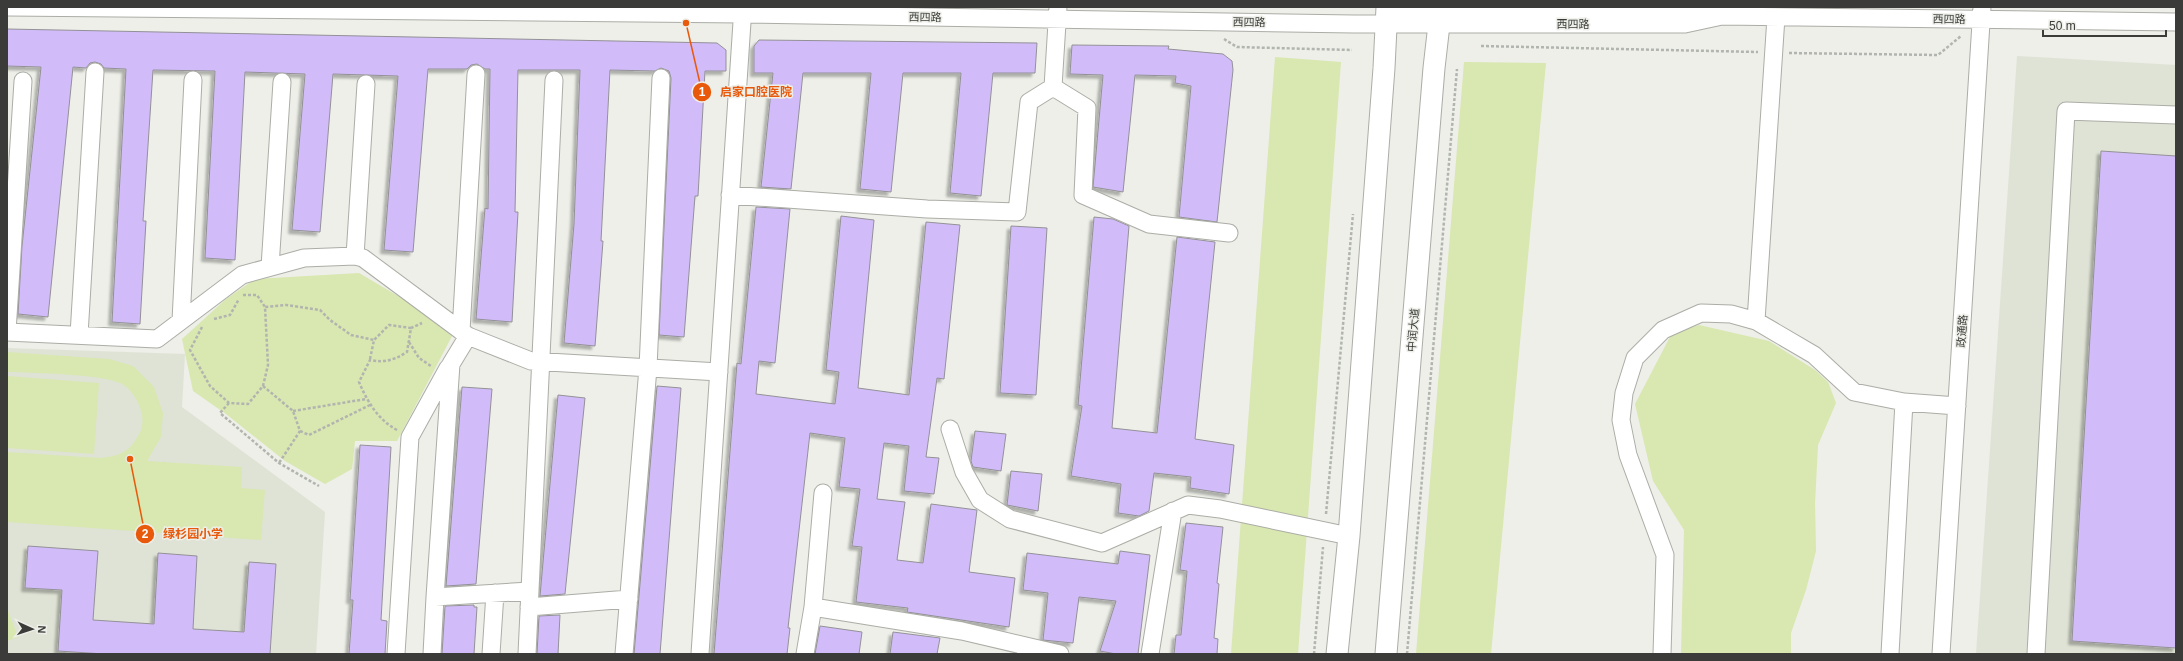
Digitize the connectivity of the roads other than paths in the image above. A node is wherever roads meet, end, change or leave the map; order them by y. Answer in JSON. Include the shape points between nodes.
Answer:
{"nodes":[{"id":1,"x":7,"y":7,"type":"edge"},
{"id":2,"x":743,"y":11,"type":"edge"},
{"id":3,"x":1390,"y":12,"type":"edge"},
{"id":4,"x":1057,"y":13,"type":"edge"},
{"id":5,"x":1441,"y":13,"type":"edge"},
{"id":6,"x":1982,"y":13,"type":"edge"},
{"id":7,"x":1776,"y":17,"type":"junction"},
{"id":8,"x":2176,"y":22,"type":"edge"},
{"id":9,"x":95,"y":72,"type":"dead end"},
{"id":10,"x":476,"y":74,"type":"dead end"},
{"id":11,"x":661,"y":78,"type":"dead end"},
{"id":12,"x":193,"y":80,"type":"dead end"},
{"id":13,"x":554,"y":80,"type":"dead end"},
{"id":14,"x":22,"y":81,"type":"dead end"},
{"id":15,"x":282,"y":82,"type":"dead end"},
{"id":16,"x":366,"y":84,"type":"dead end"},
{"id":17,"x":1054,"y":87,"type":"junction"},
{"id":18,"x":2176,"y":115,"type":"edge"},
{"id":19,"x":730,"y":195,"type":"junction"},
{"id":20,"x":1229,"y":233,"type":"dead end"},
{"id":21,"x":355,"y":256,"type":"junction"},
{"id":22,"x":270,"y":267,"type":"junction"},
{"id":23,"x":181,"y":321,"type":"junction"},
{"id":24,"x":1756,"y":321,"type":"junction"},
{"id":25,"x":7,"y":332,"type":"edge"},
{"id":26,"x":464,"y":334,"type":"junction"},
{"id":27,"x":79,"y":335,"type":"junction"},
{"id":28,"x":541,"y":361,"type":"junction"},
{"id":29,"x":648,"y":368,"type":"junction"},
{"id":30,"x":448,"y":369,"type":"junction"},
{"id":31,"x":719,"y":372,"type":"junction"},
{"id":32,"x":1904,"y":402,"type":"junction"},
{"id":33,"x":1957,"y":406,"type":"junction"},
{"id":34,"x":950,"y":429,"type":"dead end"},
{"id":35,"x":823,"y":494,"type":"dead end"},
{"id":36,"x":1173,"y":511,"type":"junction"},
{"id":37,"x":1349,"y":536,"type":"junction"},
{"id":38,"x":495,"y":593,"type":"junction"},
{"id":39,"x":435,"y":597,"type":"junction"},
{"id":40,"x":530,"y":599,"type":"junction"},
{"id":41,"x":629,"y":599,"type":"junction"},
{"id":42,"x":813,"y":607,"type":"junction"},
{"id":43,"x":396,"y":654,"type":"edge"},
{"id":44,"x":432,"y":654,"type":"edge"},
{"id":45,"x":491,"y":654,"type":"edge"},
{"id":46,"x":527,"y":654,"type":"edge"},
{"id":47,"x":624,"y":654,"type":"edge"},
{"id":48,"x":700,"y":654,"type":"edge"},
{"id":49,"x":805,"y":654,"type":"edge"},
{"id":50,"x":1060,"y":654,"type":"edge"},
{"id":51,"x":1150,"y":654,"type":"edge"},
{"id":52,"x":1337,"y":654,"type":"edge"},
{"id":53,"x":1386,"y":654,"type":"edge"},
{"id":54,"x":1662,"y":654,"type":"edge"},
{"id":55,"x":1890,"y":654,"type":"edge"},
{"id":56,"x":1941,"y":654,"type":"edge"},
{"id":57,"x":2036,"y":654,"type":"edge"}],
"edges":[{"from":1,"to":2,"type":"street","name":"西四路"},
{"from":2,"to":4,"type":"street","name":"西四路"},
{"from":2,"to":19,"type":"street"},
{"from":3,"to":4,"type":"street","name":"西四路"},
{"from":3,"to":5,"type":"street","name":"西四路"},
{"from":3,"to":37,"type":"main road"},
{"from":4,"to":17,"type":"street"},
{"from":5,"to":7,"type":"street","name":"西四路","via":[[1685,24],[1722,16]]},
{"from":5,"to":53,"type":"main road","name":"中润大道"},
{"from":6,"to":7,"type":"street","name":"西四路"},
{"from":6,"to":8,"type":"street","name":"西四路"},
{"from":6,"to":33,"type":"street","name":"政通路"},
{"from":7,"to":24,"type":"street"},
{"from":9,"to":27,"type":"street"},
{"from":10,"to":26,"type":"street"},
{"from":11,"to":29,"type":"street"},
{"from":12,"to":23,"type":"street"},
{"from":13,"to":28,"type":"street"},
{"from":14,"to":25,"type":"street"},
{"from":15,"to":22,"type":"street"},
{"from":16,"to":21,"type":"street"},
{"from":17,"to":19,"type":"street","via":[[1029,102],[1017,212],[927,209]]},
{"from":17,"to":20,"type":"street","via":[[1086,108],[1083,195],[1149,224]]},
{"from":18,"to":57,"type":"street","via":[[2066,111]]},
{"from":19,"to":31,"type":"street"},
{"from":21,"to":22,"type":"street","via":[[304,258]]},
{"from":21,"to":26,"type":"street","via":[[363,258]]},
{"from":22,"to":23,"type":"street","via":[[242,275]]},
{"from":23,"to":27,"type":"street","via":[[157,339]]},
{"from":24,"to":32,"type":"street","via":[[1814,355],[1854,392]]},
{"from":24,"to":54,"type":"street","via":[[1731,314],[1701,313],[1663,330],[1634,358],[1624,393],[1621,420],[1628,455],[1665,555]]},
{"from":25,"to":27,"type":"street"},
{"from":26,"to":28,"type":"street","via":[[531,361]]},
{"from":26,"to":30,"type":"street"},
{"from":28,"to":29,"type":"street"},
{"from":28,"to":40,"type":"street"},
{"from":29,"to":31,"type":"street"},
{"from":29,"to":41,"type":"street"},
{"from":30,"to":39,"type":"street"},
{"from":30,"to":43,"type":"street","via":[[410,437]]},
{"from":31,"to":48,"type":"street"},
{"from":32,"to":33,"type":"street"},
{"from":32,"to":55,"type":"street"},
{"from":33,"to":56,"type":"street","name":"政通路"},
{"from":34,"to":36,"type":"street","via":[[964,472],[980,500],[1010,519],[1102,543]]},
{"from":35,"to":42,"type":"street"},
{"from":36,"to":37,"type":"street","via":[[1188,505]]},
{"from":36,"to":51,"type":"street"},
{"from":37,"to":52,"type":"main road"},
{"from":38,"to":39,"type":"street"},
{"from":38,"to":40,"type":"street"},
{"from":38,"to":45,"type":"street"},
{"from":39,"to":44,"type":"street"},
{"from":40,"to":41,"type":"street"},
{"from":40,"to":46,"type":"street"},
{"from":41,"to":47,"type":"street"},
{"from":42,"to":49,"type":"street"},
{"from":42,"to":50,"type":"street","via":[[962,630]]}]}
